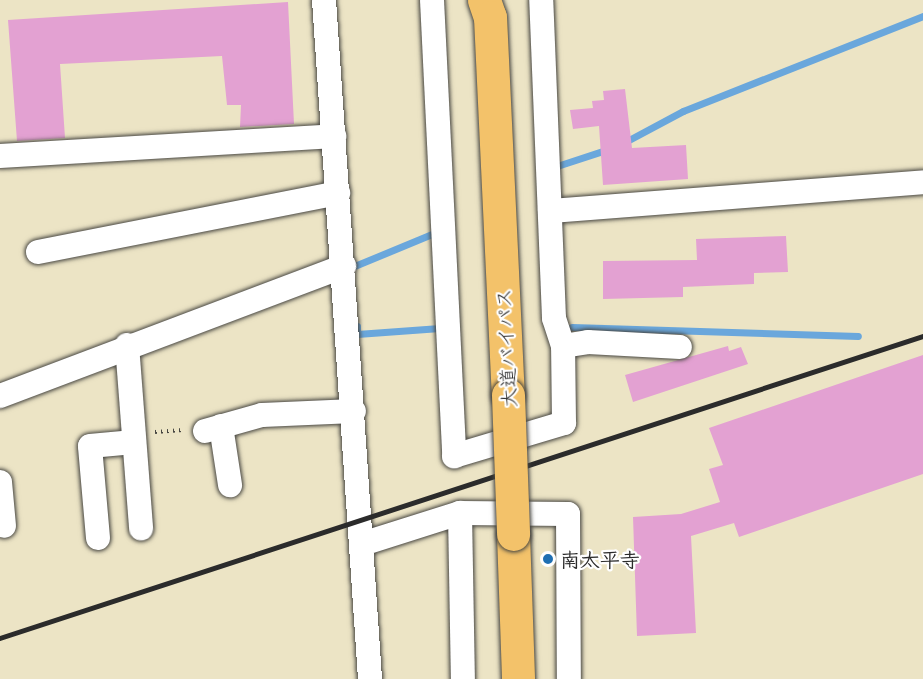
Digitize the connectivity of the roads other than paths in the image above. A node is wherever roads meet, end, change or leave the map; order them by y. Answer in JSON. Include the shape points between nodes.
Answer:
{"nodes":[{"id":1,"x":324,"y":0,"type":"edge"},
{"id":2,"x":432,"y":0,"type":"edge"},
{"id":3,"x":541,"y":0,"type":"edge"},
{"id":4,"x":489,"y":6,"type":"edge"},
{"id":5,"x":334,"y":136,"type":"junction"},
{"id":6,"x":0,"y":156,"type":"edge"},
{"id":7,"x":923,"y":182,"type":"edge"},
{"id":8,"x":338,"y":193,"type":"junction"},
{"id":9,"x":550,"y":211,"type":"junction"},
{"id":10,"x":38,"y":252,"type":"dead end"},
{"id":11,"x":344,"y":266,"type":"junction"},
{"id":12,"x":127,"y":345,"type":"junction"},
{"id":13,"x":563,"y":346,"type":"junction"},
{"id":14,"x":680,"y":347,"type":"dead end"},
{"id":15,"x":0,"y":396,"type":"edge"},
{"id":16,"x":354,"y":411,"type":"junction"},
{"id":17,"x":134,"y":438,"type":"junction"},
{"id":18,"x":0,"y":482,"type":"edge"},
{"id":19,"x":230,"y":484,"type":"dead end"},
{"id":20,"x":460,"y":513,"type":"junction"},
{"id":21,"x":4,"y":526,"type":"dead end"},
{"id":22,"x":141,"y":528,"type":"dead end"},
{"id":23,"x":98,"y":538,"type":"dead end"},
{"id":24,"x":362,"y":544,"type":"junction"},
{"id":25,"x":370,"y":679,"type":"edge"},
{"id":26,"x":463,"y":679,"type":"edge"},
{"id":27,"x":518,"y":679,"type":"edge"},
{"id":28,"x":569,"y":679,"type":"edge"}],
"edges":[{"from":1,"to":5,"type":"street"},
{"from":2,"to":13,"type":"street","via":[[454,456],[564,423]]},
{"from":3,"to":9,"type":"street"},
{"from":4,"to":27,"type":"highway","name":"大道バイパス","bridge":true},
{"from":5,"to":6,"type":"street"},
{"from":5,"to":8,"type":"street"},
{"from":7,"to":9,"type":"street"},
{"from":8,"to":10,"type":"street"},
{"from":8,"to":11,"type":"street"},
{"from":9,"to":13,"type":"street","via":[[554,318]]},
{"from":11,"to":12,"type":"street"},
{"from":11,"to":16,"type":"street"},
{"from":12,"to":15,"type":"street"},
{"from":12,"to":17,"type":"street"},
{"from":13,"to":14,"type":"street","via":[[588,342]]},
{"from":16,"to":19,"type":"street","via":[[262,415],[213,429]]},
{"from":16,"to":24,"type":"street"},
{"from":17,"to":22,"type":"street"},
{"from":17,"to":23,"type":"street","via":[[90,446]]},
{"from":18,"to":21,"type":"street"},
{"from":20,"to":24,"type":"street"},
{"from":20,"to":26,"type":"street"},
{"from":20,"to":28,"type":"street","via":[[568,514]]},
{"from":24,"to":25,"type":"street"}]}
